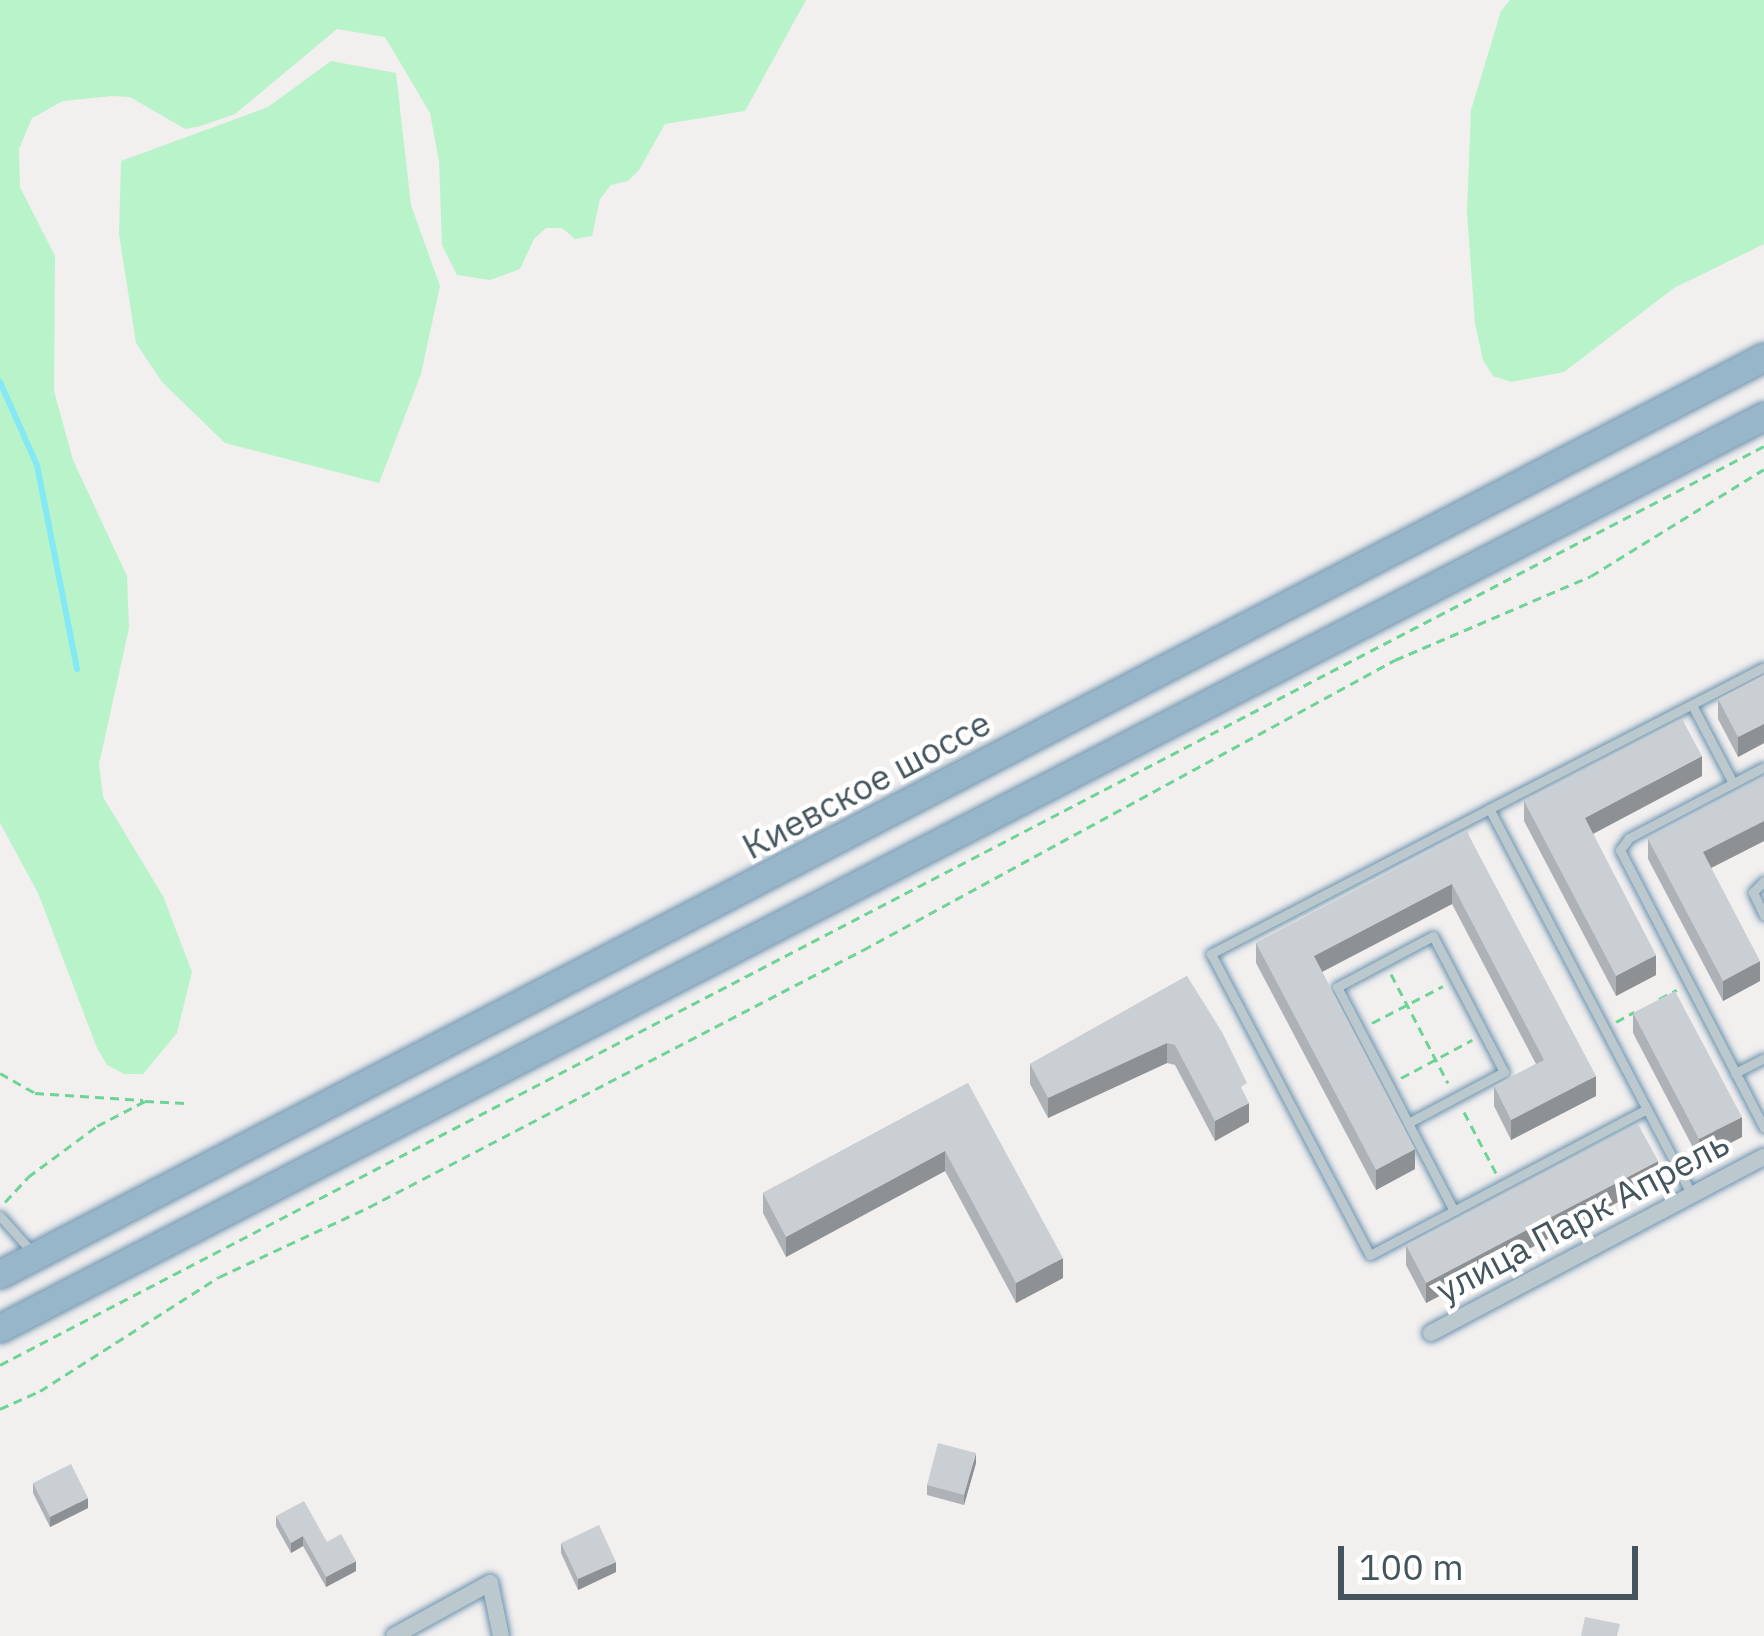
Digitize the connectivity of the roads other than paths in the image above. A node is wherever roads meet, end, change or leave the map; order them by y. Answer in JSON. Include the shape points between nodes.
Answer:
{"nodes":[{"id":1,"x":1764,"y":357,"type":"edge"},
{"id":2,"x":1764,"y":416,"type":"edge"},
{"id":3,"x":1764,"y":667,"type":"edge"},
{"id":4,"x":1692,"y":705,"type":"junction"},
{"id":5,"x":1764,"y":767,"type":"edge"},
{"id":6,"x":1733,"y":783,"type":"junction"},
{"id":7,"x":1489,"y":809,"type":"junction"},
{"id":8,"x":1764,"y":881,"type":"edge"},
{"id":9,"x":1764,"y":916,"type":"edge"},
{"id":10,"x":1764,"y":1058,"type":"edge"},
{"id":11,"x":1735,"y":1073,"type":"junction"},
{"id":12,"x":1647,"y":1109,"type":"junction"},
{"id":13,"x":1408,"y":1123,"type":"junction"},
{"id":14,"x":1764,"y":1128,"type":"edge"},
{"id":15,"x":1764,"y":1157,"type":"edge"},
{"id":16,"x":1692,"y":1195,"type":"junction"},
{"id":17,"x":1454,"y":1210,"type":"junction"},
{"id":18,"x":0,"y":1213,"type":"edge"},
{"id":19,"x":35,"y":1256,"type":"junction"},
{"id":20,"x":0,"y":1274,"type":"edge"},
{"id":21,"x":0,"y":1328,"type":"edge"},
{"id":22,"x":1431,"y":1334,"type":"dead end"},
{"id":23,"x":394,"y":1636,"type":"edge"},
{"id":24,"x":501,"y":1636,"type":"edge"}],
"edges":[{"from":1,"to":19,"type":"highway","name":"Киевское шоссе"},
{"from":2,"to":21,"type":"highway"},
{"from":3,"to":4,"type":"lane"},
{"from":4,"to":6,"type":"lane"},
{"from":4,"to":7,"type":"lane"},
{"from":5,"to":6,"type":"lane"},
{"from":6,"to":11,"type":"lane","via":[[1620,850]]},
{"from":7,"to":12,"type":"lane"},
{"from":7,"to":17,"type":"lane","via":[[1211,954],[1370,1255]]},
{"from":8,"to":9,"type":"lane","via":[[1753,892]]},
{"from":10,"to":11,"type":"lane"},
{"from":11,"to":14,"type":"lane"},
{"from":12,"to":16,"type":"lane"},
{"from":12,"to":17,"type":"lane"},
{"from":13,"to":13,"type":"lane","via":[[1337,987],[1433,937],[1504,1072]]},
{"from":13,"to":17,"type":"lane"},
{"from":15,"to":16,"type":"street","name":"улица Парк Апрель"},
{"from":16,"to":22,"type":"street","name":"улица Парк Апрель"},
{"from":18,"to":19,"type":"lane"},
{"from":19,"to":20,"type":"highway","name":"Киевское шоссе"},
{"from":23,"to":24,"type":"street","via":[[490,1583]]}]}
